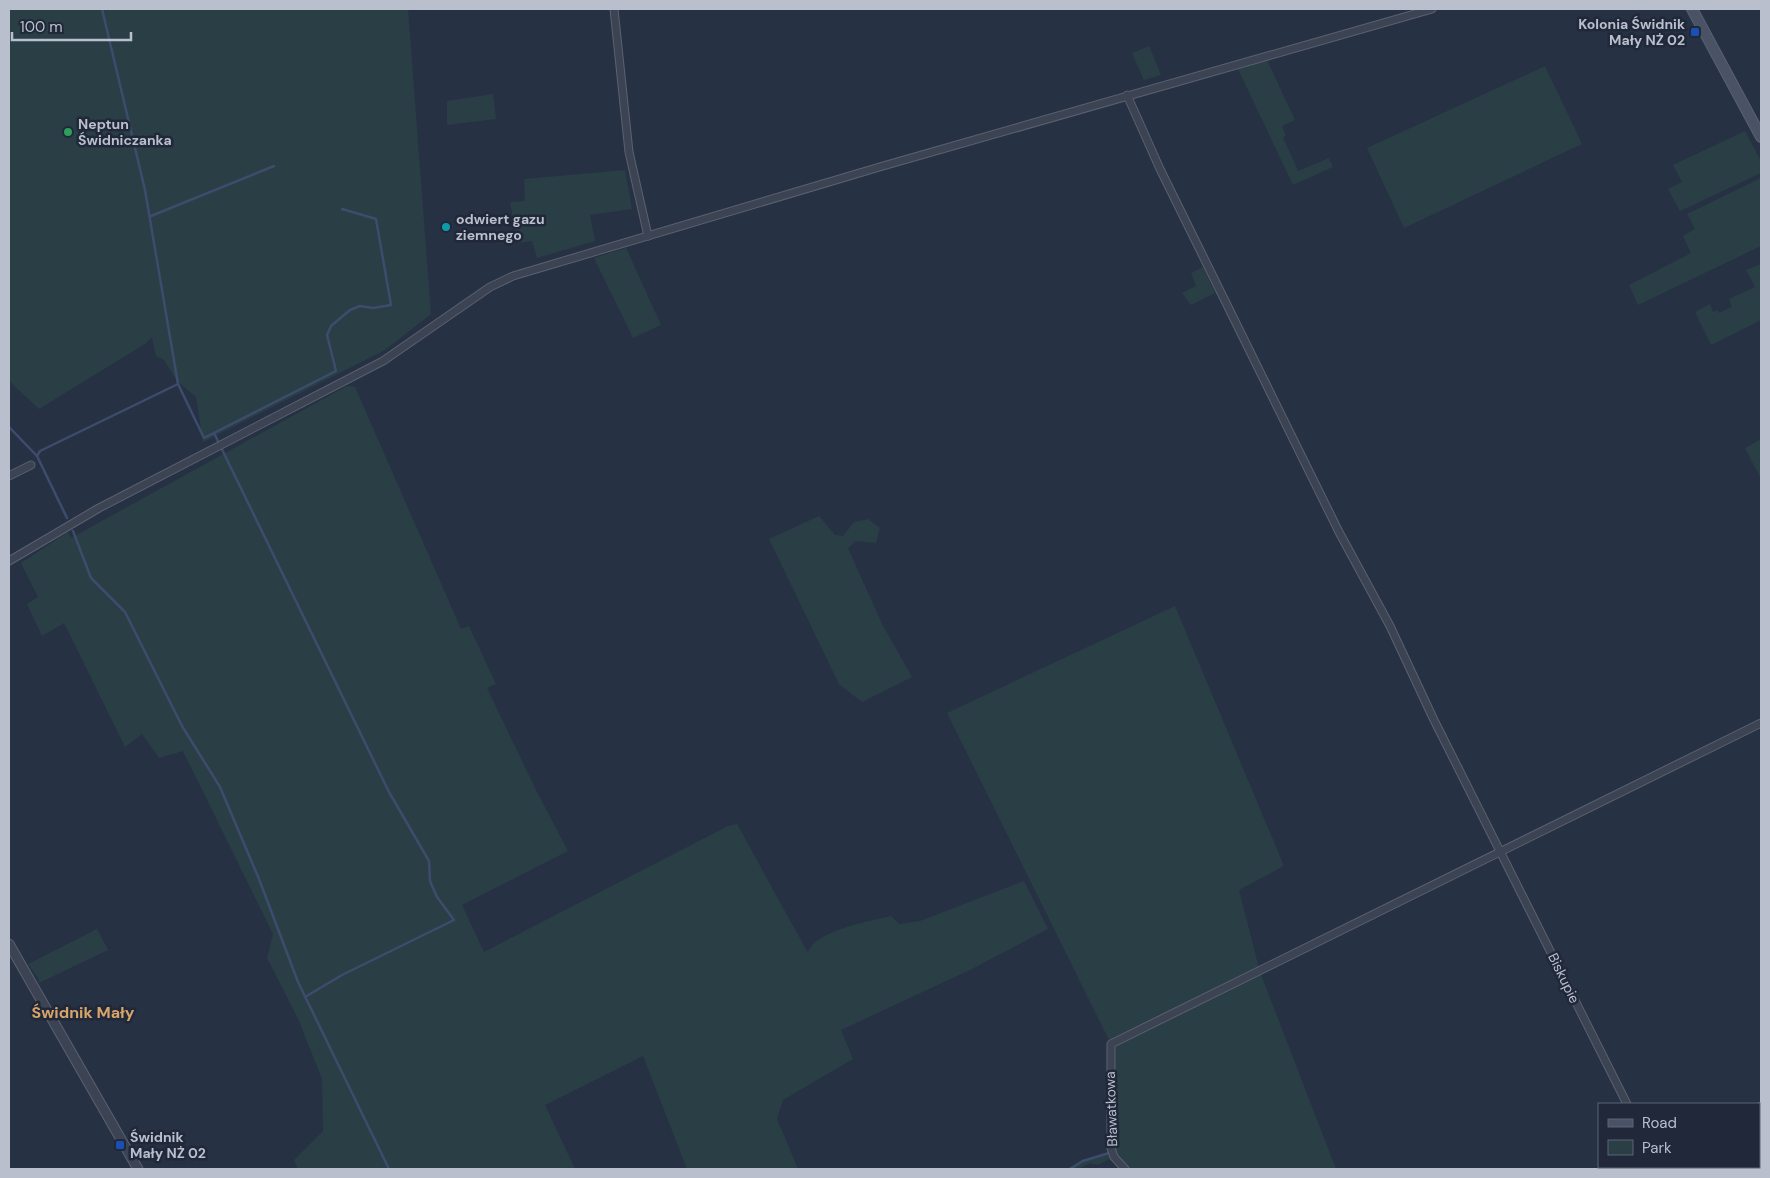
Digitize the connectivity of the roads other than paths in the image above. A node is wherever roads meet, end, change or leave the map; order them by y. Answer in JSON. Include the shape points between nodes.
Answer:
{"nodes":[{"id":1,"x":614,"y":9,"type":"edge"},
{"id":2,"x":1432,"y":9,"type":"edge"},
{"id":3,"x":1692,"y":9,"type":"edge"},
{"id":4,"x":1127,"y":95,"type":"junction"},
{"id":5,"x":1761,"y":137,"type":"edge"},
{"id":6,"x":648,"y":236,"type":"junction"},
{"id":7,"x":31,"y":465,"type":"dead end"},
{"id":8,"x":9,"y":476,"type":"edge"},
{"id":9,"x":9,"y":562,"type":"edge"},
{"id":10,"x":1761,"y":723,"type":"edge"},
{"id":11,"x":1501,"y":851,"type":"junction"},
{"id":12,"x":9,"y":944,"type":"edge"},
{"id":13,"x":1627,"y":1103,"type":"edge"},
{"id":14,"x":138,"y":1169,"type":"edge"},
{"id":15,"x":1125,"y":1169,"type":"edge"}],
"edges":[{"from":1,"to":6,"type":"street","via":[[629,152]]},
{"from":2,"to":4,"type":"street"},
{"from":3,"to":5,"type":"main road"},
{"from":4,"to":6,"type":"street"},
{"from":4,"to":11,"type":"street","name":"Biskupie","via":[[1160,169]]},
{"from":6,"to":9,"type":"street","via":[[501,281],[383,361],[67,526]]},
{"from":7,"to":8,"type":"street"},
{"from":10,"to":11,"type":"street"},
{"from":11,"to":13,"type":"street","name":"Biskupie"},
{"from":11,"to":15,"type":"street","name":"Bławatkowa","via":[[1111,1044],[1111,1148]]},
{"from":12,"to":14,"type":"street"}]}
